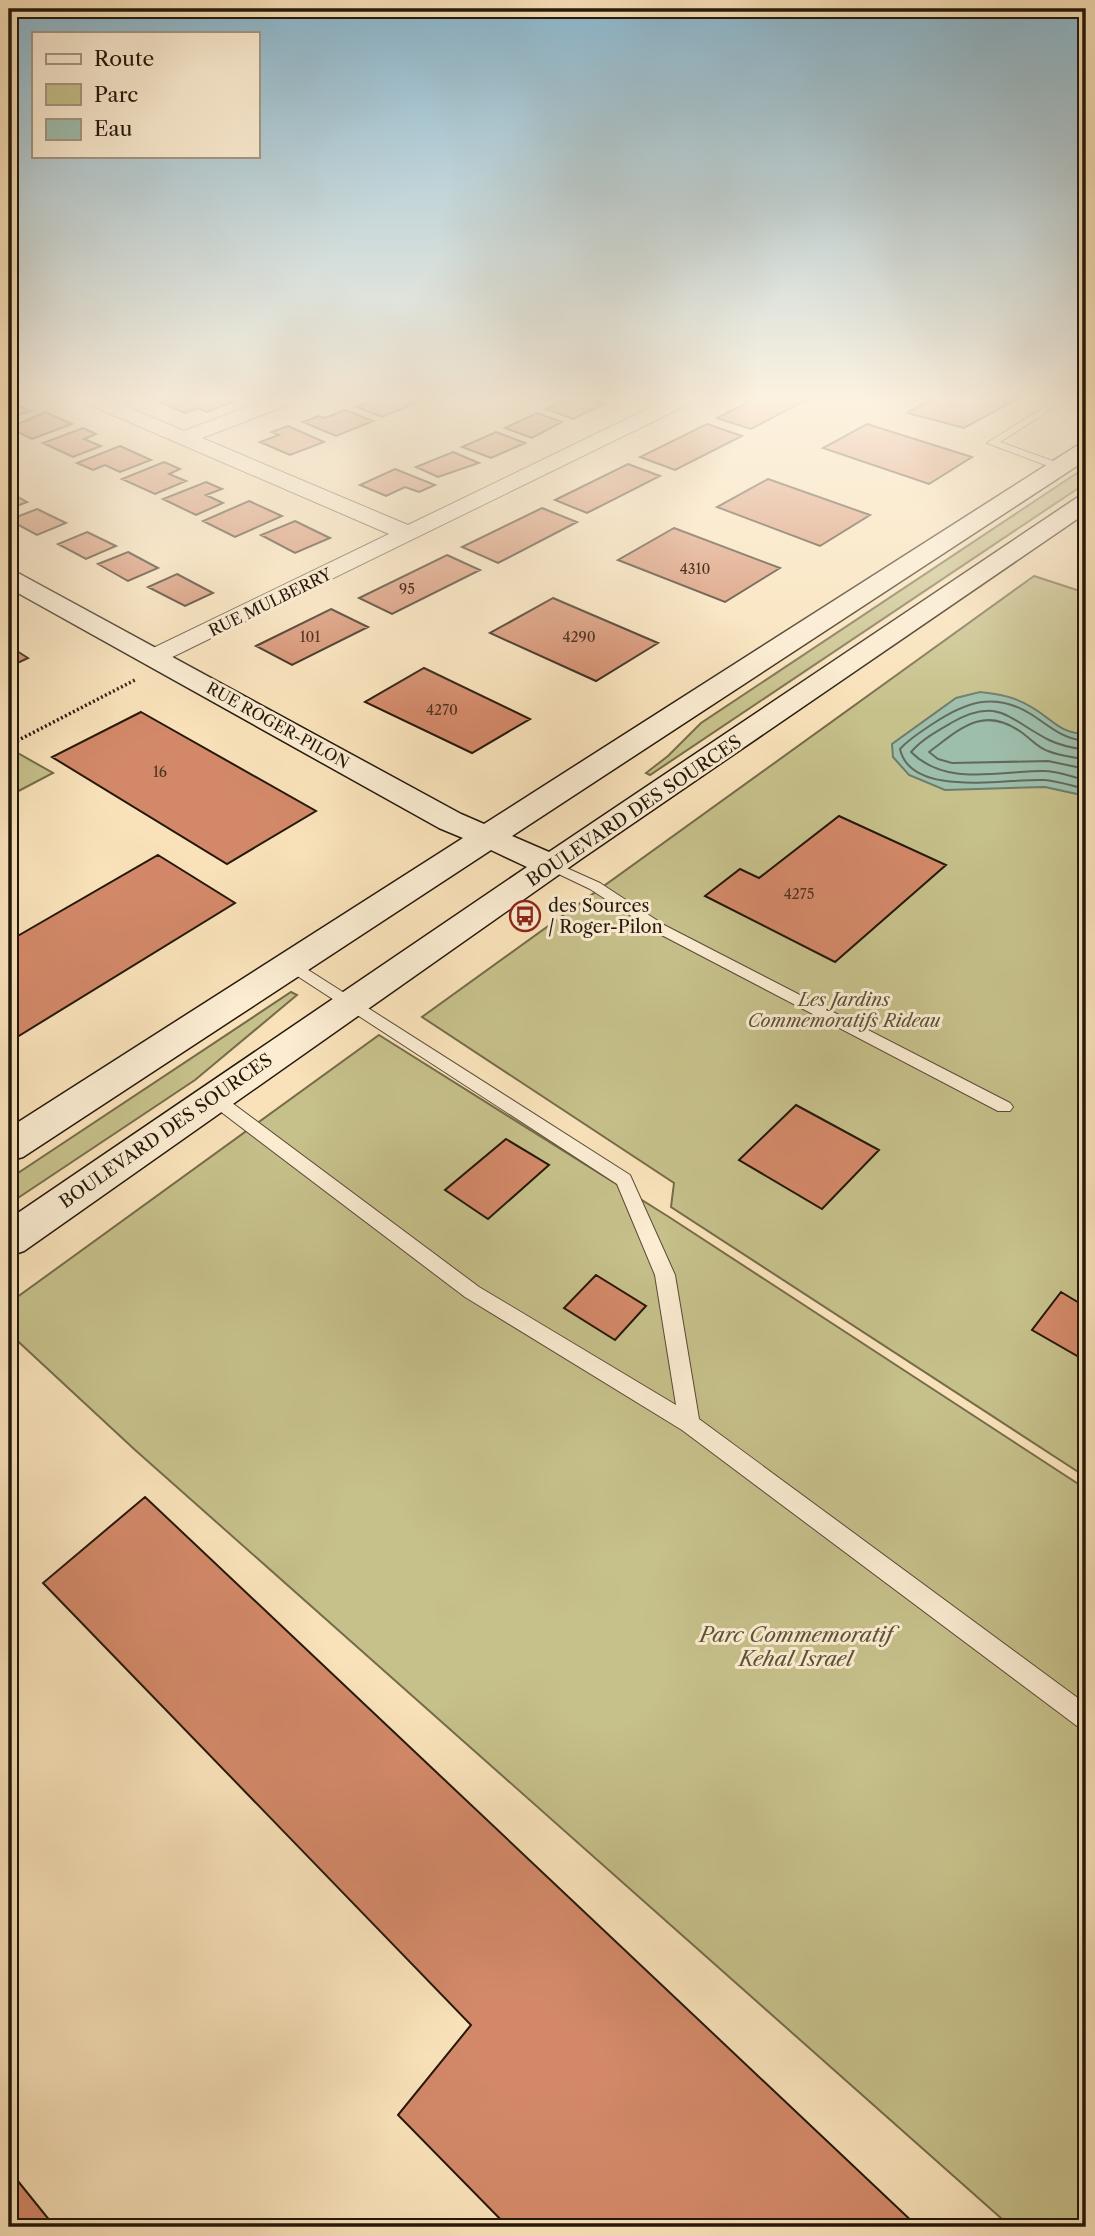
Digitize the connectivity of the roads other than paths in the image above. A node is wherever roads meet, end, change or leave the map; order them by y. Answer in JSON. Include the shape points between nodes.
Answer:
{"nodes":[{"id":1,"x":335,"y":502,"type":"edge"},
{"id":2,"x":472,"y":502,"type":"edge"},
{"id":3,"x":1005,"y":502,"type":"edge"},
{"id":4,"x":1086,"y":502,"type":"edge"},
{"id":5,"x":409,"y":534,"type":"junction"},
{"id":6,"x":9,"y":578,"type":"edge"},
{"id":7,"x":156,"y":657,"type":"junction"},
{"id":8,"x":486,"y":838,"type":"junction"},
{"id":9,"x":551,"y":865,"type":"junction"},
{"id":10,"x":291,"y":964,"type":"junction"},
{"id":11,"x":350,"y":1005,"type":"junction"},
{"id":12,"x":214,"y":1098,"type":"junction"},
{"id":13,"x":1004,"y":1107,"type":"dead end"},
{"id":14,"x":9,"y":1147,"type":"edge"},
{"id":15,"x":9,"y":1240,"type":"edge"},
{"id":16,"x":689,"y":1424,"type":"junction"},
{"id":17,"x":1086,"y":1718,"type":"edge"}],
"edges":[{"from":1,"to":5,"type":"street"},
{"from":2,"to":5,"type":"street","name":"RUE MULBERRY"},
{"from":3,"to":8,"type":"main road"},
{"from":4,"to":9,"type":"main road","name":"BOULEVARD DES SOURCES"},
{"from":5,"to":7,"type":"street","name":"RUE MULBERRY"},
{"from":6,"to":7,"type":"main road","name":"RUE ROGER-PILON"},
{"from":7,"to":8,"type":"main road","name":"RUE ROGER-PILON"},
{"from":8,"to":9,"type":"main road","name":"RUE ROGER-PILON"},
{"from":8,"to":10,"type":"main road"},
{"from":9,"to":11,"type":"main road","name":"BOULEVARD DES SOURCES"},
{"from":9,"to":13,"type":"lane","via":[[595,886],[659,928]]},
{"from":10,"to":11,"type":"lane"},
{"from":10,"to":14,"type":"main road"},
{"from":11,"to":12,"type":"main road","name":"BOULEVARD DES SOURCES"},
{"from":11,"to":16,"type":"lane","via":[[624,1180],[664,1275]]},
{"from":12,"to":15,"type":"main road","name":"BOULEVARD DES SOURCES"},
{"from":12,"to":16,"type":"lane","via":[[472,1292]]},
{"from":16,"to":17,"type":"lane"}]}
